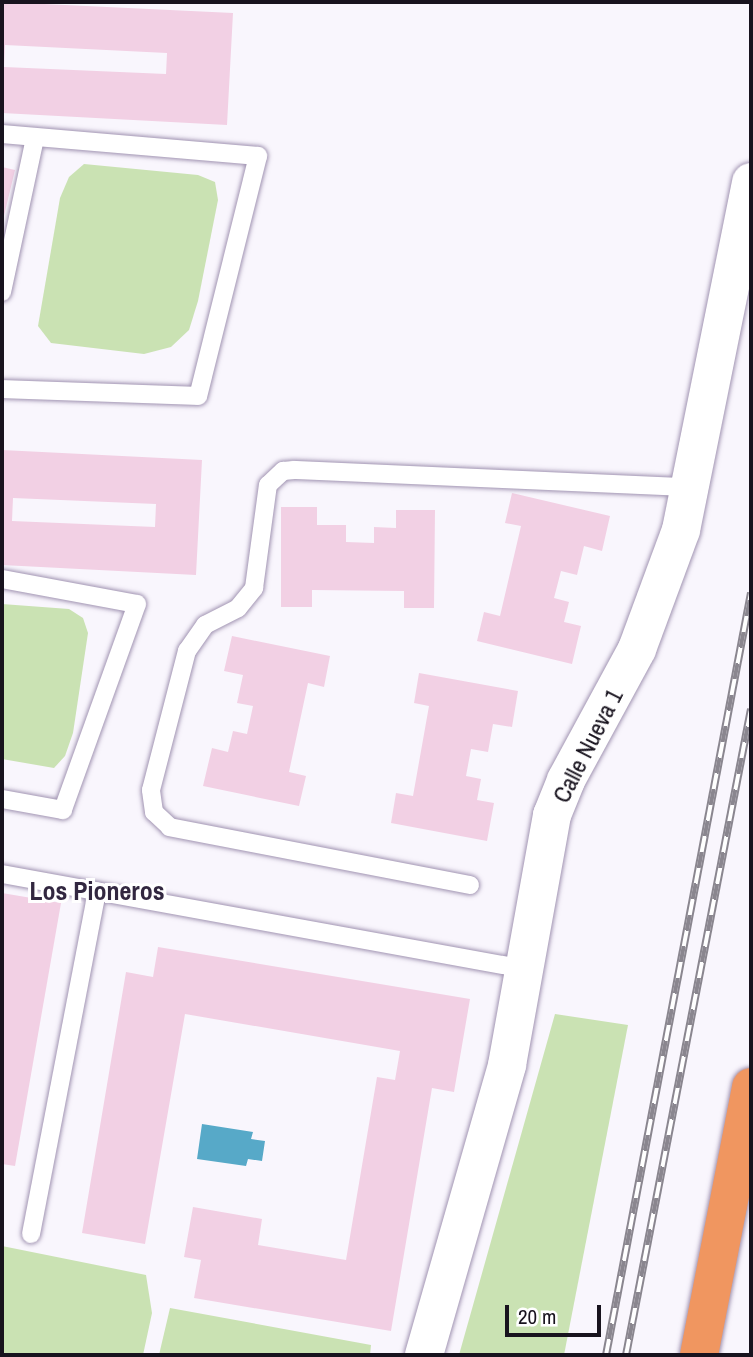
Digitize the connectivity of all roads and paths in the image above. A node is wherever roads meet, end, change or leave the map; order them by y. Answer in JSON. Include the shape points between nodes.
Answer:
{"nodes":[{"id":1,"x":2,"y":134,"type":"edge"},
{"id":2,"x":35,"y":138,"type":"junction"},
{"id":3,"x":751,"y":182,"type":"edge"},
{"id":4,"x":2,"y":292,"type":"edge"},
{"id":5,"x":2,"y":389,"type":"edge"},
{"id":6,"x":689,"y":487,"type":"junction"},
{"id":7,"x":2,"y":579,"type":"edge"},
{"id":8,"x":2,"y":799,"type":"edge"},
{"id":9,"x":2,"y":874,"type":"edge"},
{"id":10,"x":470,"y":885,"type":"dead end"},
{"id":11,"x":97,"y":891,"type":"junction"},
{"id":12,"x":525,"y":969,"type":"junction"},
{"id":13,"x":751,"y":1087,"type":"edge"},
{"id":14,"x":31,"y":1234,"type":"dead end"},
{"id":15,"x":424,"y":1355,"type":"edge"},
{"id":16,"x":699,"y":1355,"type":"edge"}],
"edges":[{"from":1,"to":2,"type":"lane"},
{"from":2,"to":4,"type":"lane"},
{"from":2,"to":5,"type":"lane","via":[[258,156],[198,397]]},
{"from":3,"to":6,"type":"main road","name":"Calle Nueva 1"},
{"from":6,"to":10,"type":"lane","via":[[294,470],[283,471],[268,485],[254,588],[238,608],[205,625],[187,650],[151,790],[154,812],[170,827]]},
{"from":6,"to":12,"type":"main road","name":"Calle Nueva 1","via":[[678,542],[655,608],[552,816]]},
{"from":7,"to":8,"type":"lane","via":[[137,604],[64,810]]},
{"from":9,"to":11,"type":"lane"},
{"from":11,"to":12,"type":"lane"},
{"from":11,"to":14,"type":"lane"},
{"from":12,"to":15,"type":"main road","name":"Calle Nueva 1","via":[[507,1065]]},
{"from":13,"to":16,"type":"highway"}]}
